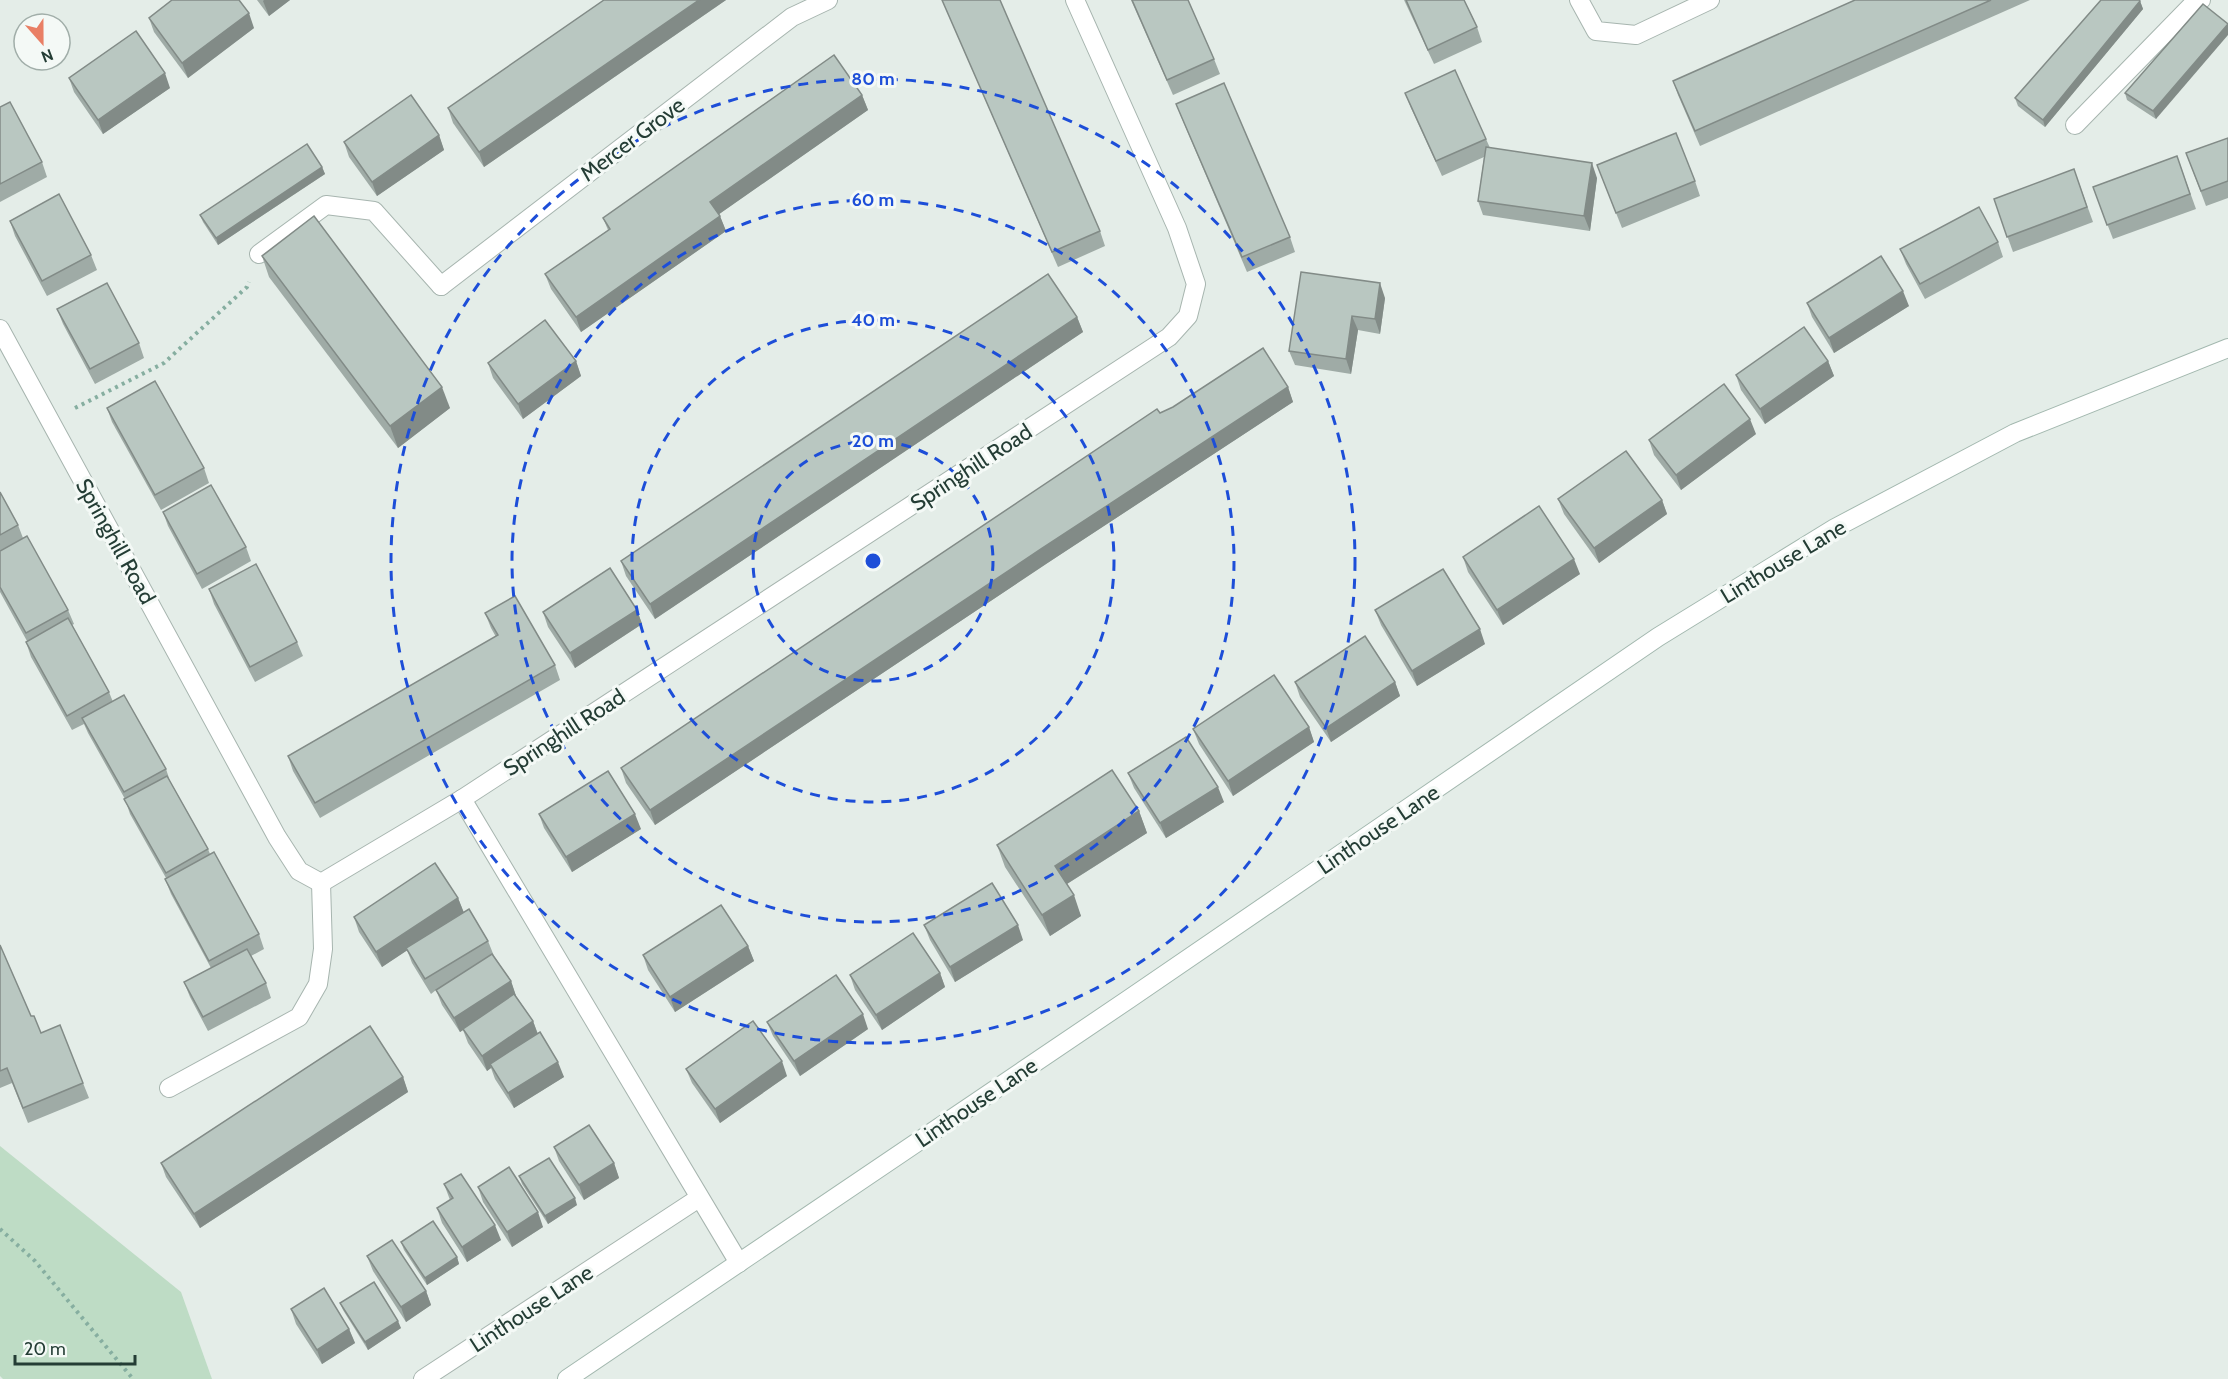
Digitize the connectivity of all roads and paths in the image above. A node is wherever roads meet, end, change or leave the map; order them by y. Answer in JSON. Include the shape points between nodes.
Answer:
{"nodes":[{"id":1,"x":828,"y":0,"type":"edge"},
{"id":2,"x":1075,"y":0,"type":"edge"},
{"id":3,"x":1579,"y":0,"type":"edge"},
{"id":4,"x":1710,"y":0,"type":"edge"},
{"id":5,"x":2201,"y":0,"type":"edge"},
{"id":6,"x":2075,"y":125,"type":"dead end"},
{"id":7,"x":259,"y":254,"type":"joint"},
{"id":8,"x":0,"y":329,"type":"edge"},
{"id":9,"x":2228,"y":348,"type":"edge"},
{"id":10,"x":50,"y":421,"type":"junction"},
{"id":11,"x":462,"y":799,"type":"junction"},
{"id":12,"x":321,"y":883,"type":"junction"},
{"id":13,"x":169,"y":1088,"type":"dead end"},
{"id":14,"x":699,"y":1198,"type":"junction"},
{"id":15,"x":0,"y":1229,"type":"edge"},
{"id":16,"x":739,"y":1263,"type":"junction"},
{"id":17,"x":133,"y":1379,"type":"edge"},
{"id":18,"x":423,"y":1379,"type":"edge"},
{"id":19,"x":567,"y":1379,"type":"edge"}],
"edges":[{"from":1,"to":7,"type":"street","name":"Mercer Grove","via":[[792,17],[441,286],[374,211],[326,205]]},
{"from":2,"to":11,"type":"street","name":"Springhill Road","via":[[1177,228],[1196,284],[1188,316],[1169,338]]},
{"from":3,"to":4,"type":"street","via":[[1596,31],[1636,34]]},
{"from":5,"to":6,"type":"street"},
{"from":7,"to":10,"type":"path","via":[[247,287],[164,363]]},
{"from":8,"to":10,"type":"street","name":"Springhill Road"},
{"from":9,"to":16,"type":"street","name":"Linthouse Lane","via":[[2015,433],[1835,528],[1658,637]]},
{"from":10,"to":12,"type":"street","name":"Springhill Road","via":[[277,837],[299,871]]},
{"from":11,"to":12,"type":"street","name":"Springhill Road"},
{"from":11,"to":14,"type":"street"},
{"from":12,"to":13,"type":"street","via":[[323,949],[318,984],[299,1017]]},
{"from":14,"to":16,"type":"street"},
{"from":14,"to":18,"type":"street","name":"Linthouse Lane"},
{"from":15,"to":17,"type":"path","via":[[35,1261]]},
{"from":16,"to":19,"type":"street","name":"Linthouse Lane"}]}
